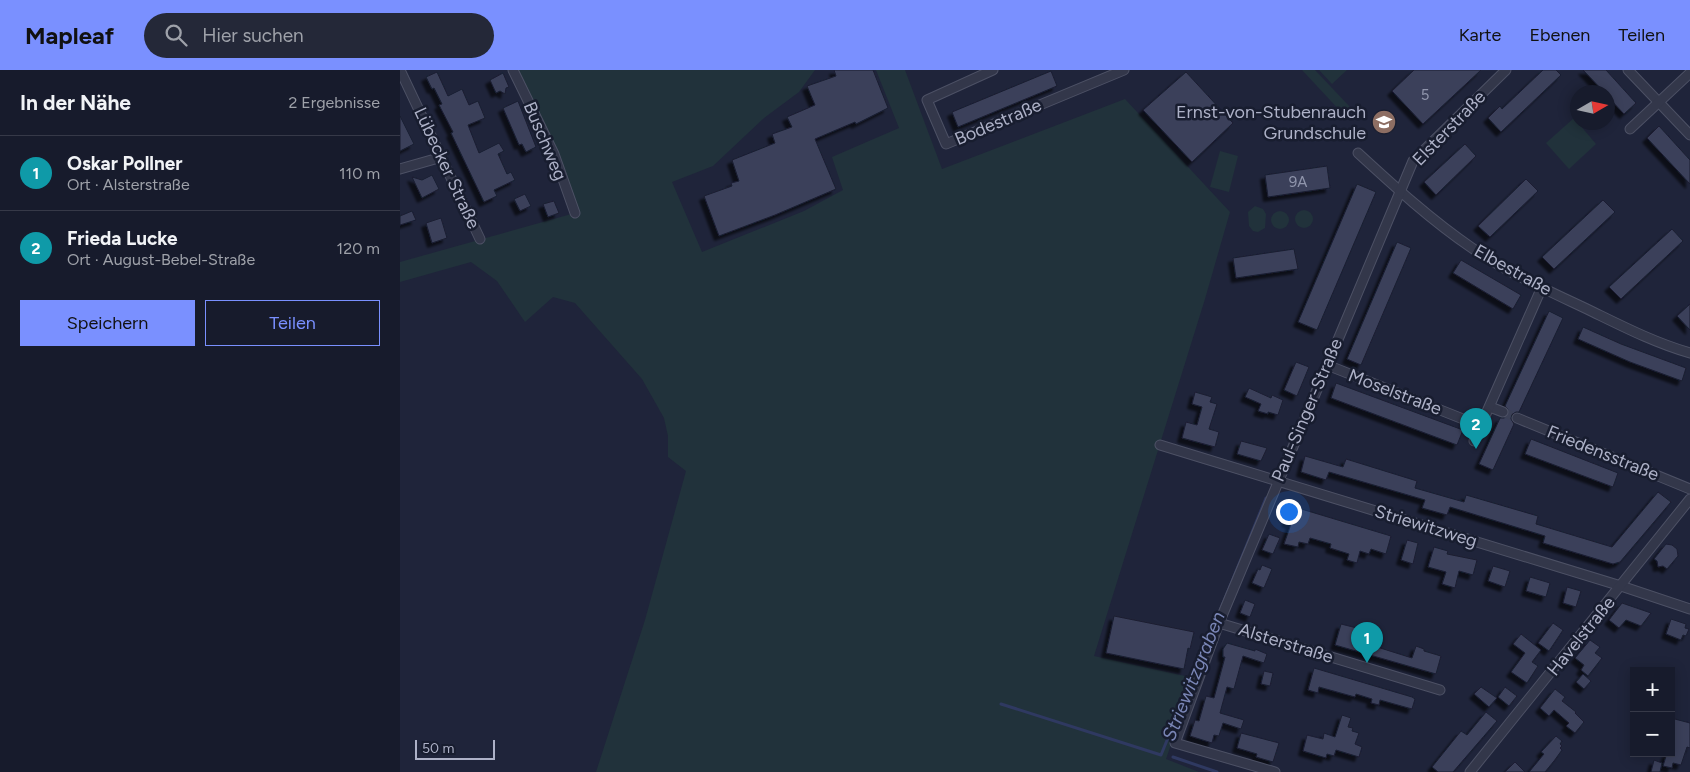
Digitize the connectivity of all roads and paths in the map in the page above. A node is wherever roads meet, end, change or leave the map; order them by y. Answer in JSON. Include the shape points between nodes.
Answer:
{"nodes":[{"id":1,"x":400,"y":70,"type":"edge"},
{"id":2,"x":513,"y":70,"type":"edge"},
{"id":3,"x":993,"y":70,"type":"edge"},
{"id":4,"x":1124,"y":70,"type":"edge"},
{"id":5,"x":1506,"y":70,"type":"edge"},
{"id":6,"x":1628,"y":70,"type":"edge"},
{"id":7,"x":982,"y":72,"type":"edge"},
{"id":8,"x":1690,"y":73,"type":"edge"},
{"id":9,"x":1659,"y":102,"type":"junction"},
{"id":10,"x":1630,"y":129,"type":"dead end"},
{"id":11,"x":1690,"y":135,"type":"edge"},
{"id":12,"x":1358,"y":153,"type":"dead end"},
{"id":13,"x":442,"y":157,"type":"junction"},
{"id":14,"x":400,"y":169,"type":"edge"},
{"id":15,"x":1400,"y":191,"type":"junction"},
{"id":16,"x":575,"y":213,"type":"dead end"},
{"id":17,"x":480,"y":239,"type":"dead end"},
{"id":18,"x":1542,"y":287,"type":"junction"},
{"id":19,"x":1690,"y":353,"type":"edge"},
{"id":20,"x":1327,"y":365,"type":"junction"},
{"id":21,"x":1490,"y":407,"type":"junction"},
{"id":22,"x":1503,"y":412,"type":"tunnel mouth"},
{"id":23,"x":1517,"y":418,"type":"tunnel mouth"},
{"id":24,"x":1463,"y":419,"type":"dead end"},
{"id":25,"x":1474,"y":441,"type":"dead end"},
{"id":26,"x":1160,"y":445,"type":"dead end"},
{"id":27,"x":1278,"y":480,"type":"junction"},
{"id":28,"x":1690,"y":489,"type":"edge"},
{"id":29,"x":1690,"y":499,"type":"edge"},
{"id":30,"x":1621,"y":586,"type":"junction"},
{"id":31,"x":1690,"y":609,"type":"edge"},
{"id":32,"x":1219,"y":623,"type":"junction"},
{"id":33,"x":1440,"y":690,"type":"dead end"},
{"id":34,"x":1477,"y":770,"type":"edge"},
{"id":35,"x":1275,"y":772,"type":"edge"}],
"edges":[{"from":1,"to":13,"type":"street","name":"Lübecker Straße"},
{"from":2,"to":16,"type":"street","name":"Buschweg","via":[[554,154]]},
{"from":3,"to":7,"type":"street","name":"Bodestraße"},
{"from":4,"to":7,"type":"street","name":"Bodestraße","via":[[946,144],[927,100]]},
{"from":5,"to":15,"type":"street","name":"Elsterstraße","via":[[1412,161]]},
{"from":6,"to":9,"type":"street"},
{"from":8,"to":9,"type":"street"},
{"from":9,"to":10,"type":"street"},
{"from":9,"to":11,"type":"street"},
{"from":12,"to":15,"type":"street","name":"Elbestraße"},
{"from":13,"to":14,"type":"street"},
{"from":13,"to":17,"type":"street","name":"Lübecker Straße"},
{"from":15,"to":18,"type":"street","name":"Elbestraße","via":[[1473,249]]},
{"from":15,"to":20,"type":"street","name":"Paul-Singer-Straße"},
{"from":18,"to":19,"type":"street","name":"Elbestraße","via":[[1644,336]]},
{"from":18,"to":21,"type":"street"},
{"from":20,"to":24,"type":"street","name":"Moselstraße"},
{"from":20,"to":27,"type":"street","name":"Paul-Singer-Straße"},
{"from":21,"to":22,"type":"street"},
{"from":21,"to":25,"type":"street"},
{"from":23,"to":28,"type":"street","name":"Friedensstraße"},
{"from":26,"to":27,"type":"street","name":"Striewitzweg"},
{"from":27,"to":30,"type":"street","name":"Striewitzweg"},
{"from":27,"to":32,"type":"street","name":"Paul-Singer-Straße"},
{"from":29,"to":30,"type":"street","name":"Havelstraße"},
{"from":30,"to":31,"type":"street","name":"Striewitzweg"},
{"from":30,"to":34,"type":"street","name":"Havelstraße"},
{"from":32,"to":33,"type":"street","name":"Alsterstraße"},
{"from":32,"to":35,"type":"street","name":"Paul-Singer-Straße","via":[[1175,743]]}]}
